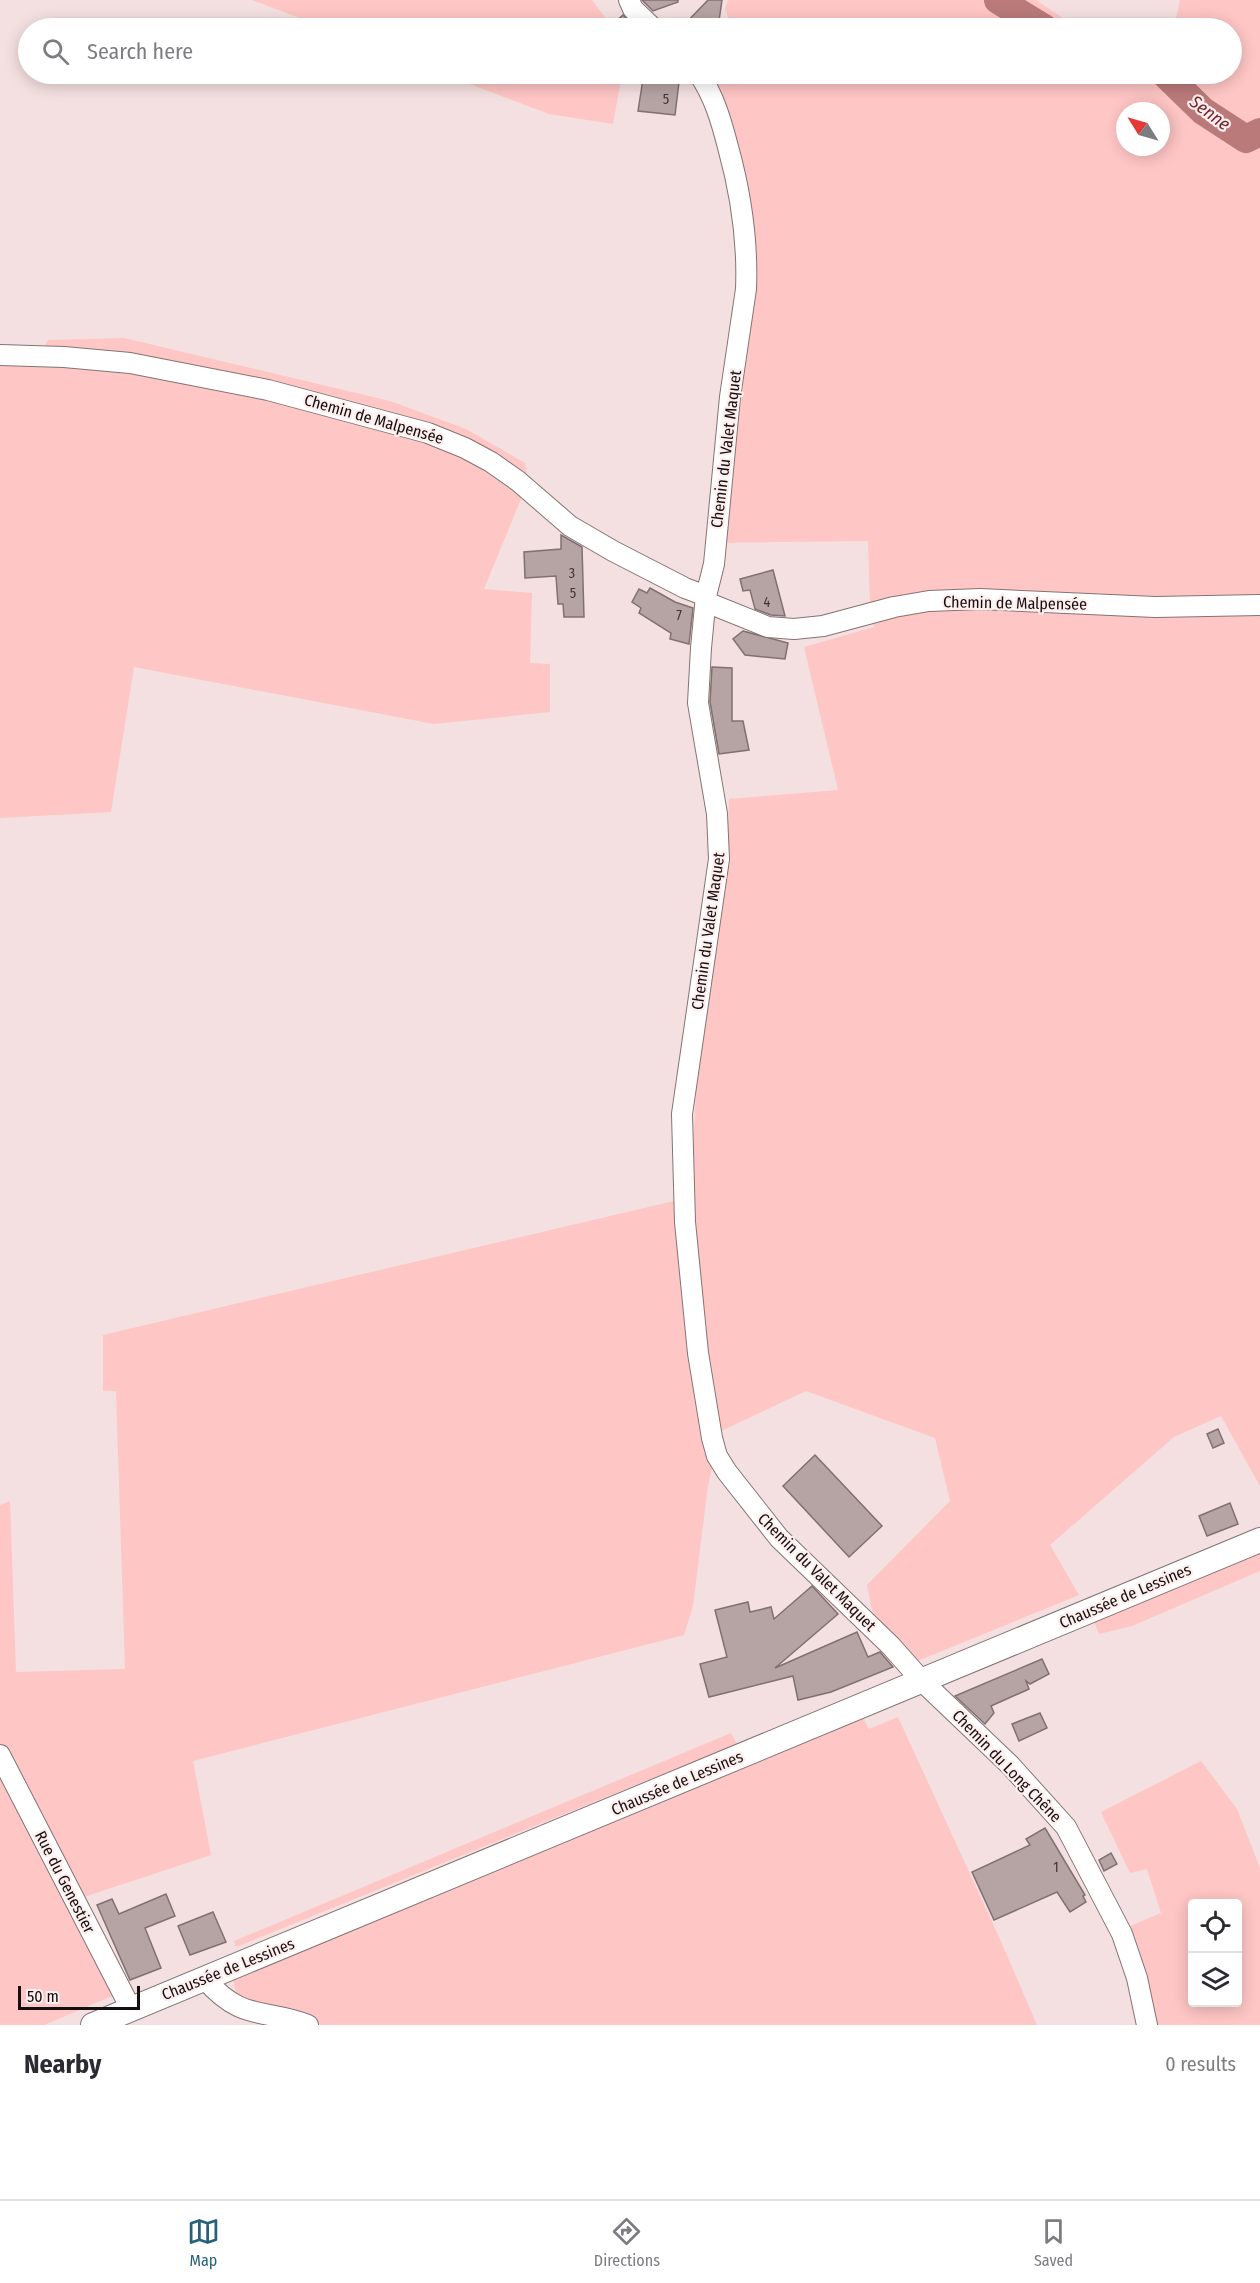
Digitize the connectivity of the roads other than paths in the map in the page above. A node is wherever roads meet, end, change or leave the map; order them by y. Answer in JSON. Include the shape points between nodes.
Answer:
{"nodes":[{"id":1,"x":629,"y":0,"type":"edge"},
{"id":2,"x":642,"y":18,"type":"edge"},
{"id":3,"x":704,"y":84,"type":"edge"},
{"id":4,"x":0,"y":355,"type":"edge"},
{"id":5,"x":706,"y":599,"type":"junction"},
{"id":6,"x":1260,"y":605,"type":"edge"},
{"id":7,"x":1260,"y":1540,"type":"edge"},
{"id":8,"x":922,"y":1681,"type":"junction"},
{"id":9,"x":0,"y":1755,"type":"edge"},
{"id":10,"x":6,"y":1780,"type":"edge"},
{"id":11,"x":205,"y":1979,"type":"junction"},
{"id":12,"x":131,"y":2009,"type":"junction"},
{"id":13,"x":93,"y":2025,"type":"edge"},
{"id":14,"x":308,"y":2025,"type":"edge"},
{"id":15,"x":1148,"y":2025,"type":"edge"}],
"edges":[{"from":1,"to":2,"type":"street"},
{"from":3,"to":5,"type":"street","name":"Chemin du Valet Maquet","via":[[717,107],[732,161],[740,195],[747,264],[714,564]]},
{"from":4,"to":5,"type":"street","name":"Chemin de Malpensée","via":[[130,363],[268,390],[428,433],[491,462],[570,526]]},
{"from":5,"to":6,"type":"street","name":"Chemin de Malpensée","via":[[752,622],[788,629],[822,626],[929,601],[980,599],[1155,608]]},
{"from":5,"to":8,"type":"street","name":"Chemin du Valet Maquet","via":[[698,703],[717,814],[719,859],[682,1114],[682,1157],[684,1222],[712,1438],[727,1472],[779,1538]]},
{"from":7,"to":8,"type":"main road","name":"Chaussée de Lessines"},
{"from":8,"to":11,"type":"main road","name":"Chaussée de Lessines"},
{"from":8,"to":15,"type":"street","name":"Chemin du Long Chêne","via":[[1010,1765],[1066,1827],[1122,1934]]},
{"from":9,"to":10,"type":"street","name":"Rue du Genestier"},
{"from":10,"to":12,"type":"street","name":"Rue du Genestier"},
{"from":11,"to":12,"type":"main road","name":"Chaussée de Lessines"},
{"from":11,"to":14,"type":"street","via":[[229,2002],[251,2013]]},
{"from":12,"to":13,"type":"main road","name":"Chaussée de Lessines"}]}
